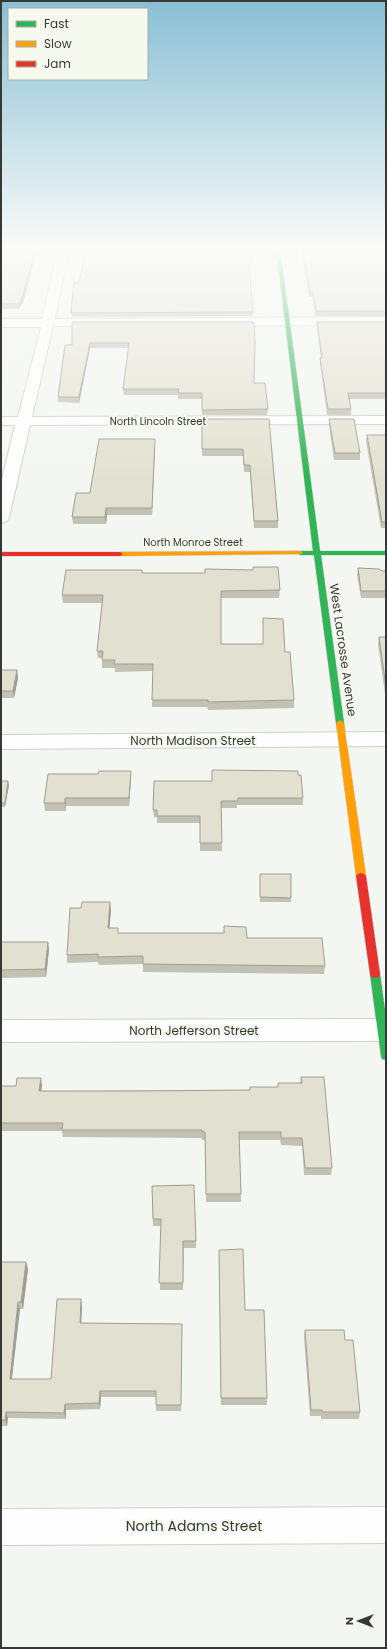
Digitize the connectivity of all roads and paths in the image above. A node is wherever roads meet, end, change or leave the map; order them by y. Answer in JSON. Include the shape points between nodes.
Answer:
{"nodes":[{"id":1,"x":48,"y":324,"type":"edge"},
{"id":2,"x":287,"y":324,"type":"edge"},
{"id":3,"x":386,"y":420,"type":"edge"},
{"id":4,"x":1,"y":421,"type":"edge"},
{"id":5,"x":23,"y":421,"type":"junction"},
{"id":6,"x":299,"y":421,"type":"junction"},
{"id":7,"x":1,"y":518,"type":"edge"},
{"id":8,"x":318,"y":553,"type":"junction"},
{"id":9,"x":386,"y":553,"type":"edge"},
{"id":10,"x":1,"y":554,"type":"edge"},
{"id":11,"x":343,"y":739,"type":"junction"},
{"id":12,"x":386,"y":739,"type":"edge"},
{"id":13,"x":1,"y":742,"type":"edge"},
{"id":14,"x":384,"y":1030,"type":"edge"},
{"id":15,"x":1,"y":1032,"type":"edge"},
{"id":16,"x":386,"y":1056,"type":"edge"},
{"id":17,"x":386,"y":1524,"type":"edge"},
{"id":18,"x":1,"y":1527,"type":"edge"}],
"edges":[{"from":1,"to":5,"type":"street"},
{"from":2,"to":6,"type":"street","name":"West Lacrosse Avenue"},
{"from":3,"to":6,"type":"street","name":"North Lincoln Street"},
{"from":4,"to":5,"type":"street","name":"North Lincoln Street"},
{"from":5,"to":6,"type":"street","name":"North Lincoln Street"},
{"from":5,"to":7,"type":"street"},
{"from":6,"to":8,"type":"street","name":"West Lacrosse Avenue"},
{"from":8,"to":9,"type":"street","name":"North Monroe Street"},
{"from":8,"to":10,"type":"street","name":"North Monroe Street"},
{"from":8,"to":11,"type":"street","name":"West Lacrosse Avenue"},
{"from":11,"to":12,"type":"street","name":"North Madison Street"},
{"from":11,"to":13,"type":"street","name":"North Madison Street"},
{"from":11,"to":14,"type":"street","name":"West Lacrosse Avenue"},
{"from":14,"to":15,"type":"street","name":"North Jefferson Street"},
{"from":14,"to":16,"type":"street","name":"West Lacrosse Avenue"},
{"from":17,"to":18,"type":"street","name":"North Adams Street"}]}
